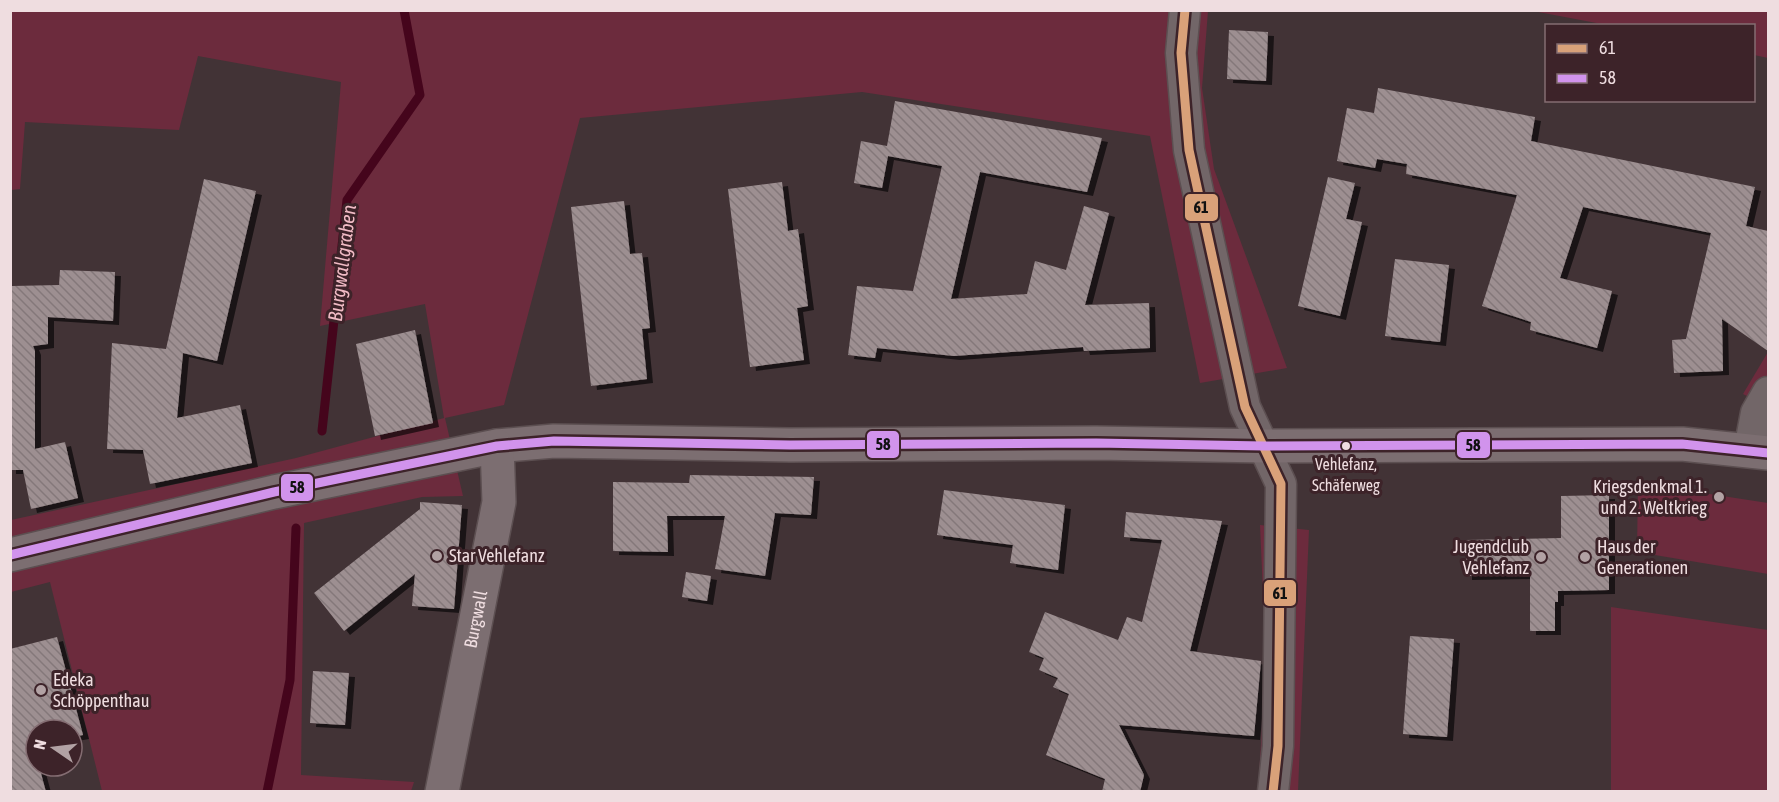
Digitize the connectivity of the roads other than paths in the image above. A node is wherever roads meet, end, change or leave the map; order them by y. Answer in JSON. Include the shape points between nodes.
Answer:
{"nodes":[{"id":1,"x":1185,"y":10,"type":"edge"},
{"id":2,"x":1768,"y":392,"type":"edge"},
{"id":3,"x":497,"y":446,"type":"junction"},
{"id":4,"x":1263,"y":446,"type":"junction"},
{"id":5,"x":1759,"y":451,"type":"edge"},
{"id":6,"x":10,"y":555,"type":"edge"},
{"id":7,"x":442,"y":792,"type":"edge"},
{"id":8,"x":1273,"y":792,"type":"edge"}],
"edges":[{"from":1,"to":4,"type":"street","via":[[1181,53],[1189,150],[1245,407]]},
{"from":2,"to":5,"type":"street","via":[[1756,413]]},
{"from":3,"to":4,"type":"main road","via":[[554,441]]},
{"from":3,"to":6,"type":"main road","via":[[273,492]]},
{"from":3,"to":7,"type":"main road","name":"Burgwall","via":[[499,502]]},
{"from":4,"to":5,"type":"main road","via":[[1682,444]]},
{"from":4,"to":8,"type":"street","via":[[1281,484],[1278,746]]}]}
